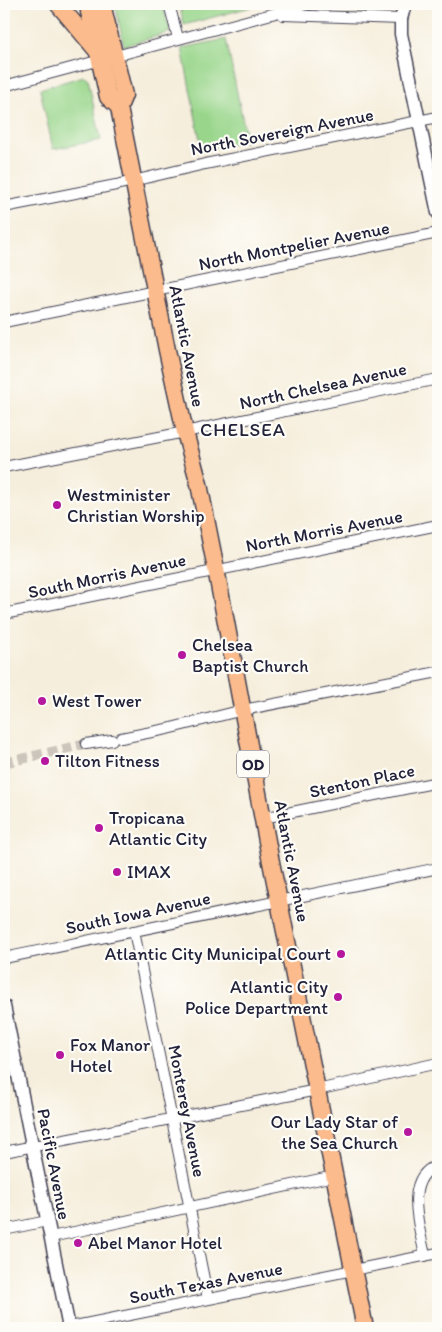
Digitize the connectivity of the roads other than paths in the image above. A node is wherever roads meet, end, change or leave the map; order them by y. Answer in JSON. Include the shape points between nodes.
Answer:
{"nodes":[{"id":1,"x":58,"y":4,"type":"edge"},
{"id":2,"x":90,"y":4,"type":"edge"},
{"id":3,"x":102,"y":4,"type":"edge"},
{"id":4,"x":169,"y":4,"type":"edge"},
{"id":5,"x":310,"y":4,"type":"edge"},
{"id":6,"x":405,"y":4,"type":"edge"},
{"id":7,"x":272,"y":14,"type":"junction"},
{"id":8,"x":401,"y":19,"type":"junction"},
{"id":9,"x":178,"y":38,"type":"junction"},
{"id":10,"x":106,"y":56,"type":"junction"},
{"id":11,"x":4,"y":86,"type":"edge"},
{"id":12,"x":438,"y":116,"type":"edge"},
{"id":13,"x":419,"y":120,"type":"junction"},
{"id":14,"x":133,"y":179,"type":"junction"},
{"id":15,"x":4,"y":207,"type":"edge"},
{"id":16,"x":438,"y":213,"type":"edge"},
{"id":17,"x":438,"y":234,"type":"edge"},
{"id":18,"x":156,"y":291,"type":"junction"},
{"id":19,"x":4,"y":322,"type":"edge"},
{"id":20,"x":438,"y":379,"type":"edge"},
{"id":21,"x":184,"y":432,"type":"junction"},
{"id":22,"x":4,"y":467,"type":"edge"},
{"id":23,"x":438,"y":525,"type":"edge"},
{"id":24,"x":216,"y":569,"type":"junction"},
{"id":25,"x":4,"y":614,"type":"edge"},
{"id":26,"x":438,"y":672,"type":"edge"},
{"id":27,"x":243,"y":710,"type":"junction"},
{"id":28,"x":86,"y":744,"type":"tunnel mouth"},
{"id":29,"x":438,"y":782,"type":"edge"},
{"id":30,"x":264,"y":818,"type":"junction"},
{"id":31,"x":438,"y":868,"type":"edge"},
{"id":32,"x":280,"y":900,"type":"junction"},
{"id":33,"x":134,"y":931,"type":"junction"},
{"id":34,"x":4,"y":958,"type":"edge"},
{"id":35,"x":4,"y":1006,"type":"edge"},
{"id":36,"x":8,"y":1050,"type":"edge"},
{"id":37,"x":438,"y":1063,"type":"edge"},
{"id":38,"x":317,"y":1090,"type":"junction"},
{"id":39,"x":171,"y":1118,"type":"junction"},
{"id":40,"x":33,"y":1146,"type":"junction"},
{"id":41,"x":4,"y":1152,"type":"edge"},
{"id":42,"x":438,"y":1165,"type":"edge"},
{"id":43,"x":334,"y":1176,"type":"junction"},
{"id":44,"x":190,"y":1207,"type":"junction"},
{"id":45,"x":47,"y":1221,"type":"junction"},
{"id":46,"x":4,"y":1230,"type":"edge"},
{"id":47,"x":51,"y":1237,"type":"junction"},
{"id":48,"x":438,"y":1253,"type":"edge"},
{"id":49,"x":425,"y":1256,"type":"junction"},
{"id":50,"x":354,"y":1270,"type":"junction"},
{"id":51,"x":208,"y":1299,"type":"junction"},
{"id":52,"x":68,"y":1328,"type":"edge"},
{"id":53,"x":366,"y":1328,"type":"edge"}],
"edges":[{"from":1,"to":10,"type":"main road","name":"Atlantic Avenue"},
{"from":2,"to":10,"type":"main road","number":"OD","via":[[89,12]]},
{"from":3,"to":10,"type":"main road","number":"OD"},
{"from":4,"to":9,"type":"street"},
{"from":5,"to":7,"type":"street"},
{"from":6,"to":8,"type":"street"},
{"from":7,"to":8,"type":"street"},
{"from":7,"to":9,"type":"street"},
{"from":8,"to":13,"type":"street"},
{"from":9,"to":10,"type":"street"},
{"from":10,"to":11,"type":"street"},
{"from":10,"to":14,"type":"main road","name":"Atlantic Avenue","number":"OD","via":[[124,95],[119,107]]},
{"from":12,"to":13,"type":"street","name":"North Sovereign Avenue"},
{"from":13,"to":14,"type":"street","name":"North Sovereign Avenue"},
{"from":13,"to":16,"type":"street"},
{"from":14,"to":15,"type":"street","name":"North Sovereign Avenue"},
{"from":14,"to":18,"type":"main road","name":"Atlantic Avenue","number":"OD"},
{"from":17,"to":18,"type":"street","name":"North Montpelier Avenue"},
{"from":18,"to":19,"type":"street","name":"North Montpelier Avenue"},
{"from":18,"to":21,"type":"main road","name":"Atlantic Avenue","number":"OD"},
{"from":20,"to":21,"type":"street","name":"North Chelsea Avenue"},
{"from":21,"to":22,"type":"street","name":"North Chelsea Avenue"},
{"from":21,"to":24,"type":"main road","name":"Atlantic Avenue","number":"OD","via":[[199,484]]},
{"from":23,"to":24,"type":"street","name":"North Morris Avenue"},
{"from":24,"to":25,"type":"street","name":"South Morris Avenue"},
{"from":24,"to":27,"type":"main road","name":"Atlantic Avenue","number":"OD"},
{"from":26,"to":27,"type":"street"},
{"from":27,"to":28,"type":"street"},
{"from":27,"to":30,"type":"main road","name":"Atlantic Avenue","number":"OD"},
{"from":29,"to":30,"type":"street","name":"Stenton Place"},
{"from":30,"to":32,"type":"main road","name":"Atlantic Avenue","number":"OD"},
{"from":31,"to":32,"type":"street","name":"South Iowa Avenue"},
{"from":32,"to":33,"type":"street","name":"South Iowa Avenue"},
{"from":32,"to":38,"type":"main road","name":"Atlantic Avenue","number":"OD"},
{"from":33,"to":34,"type":"street","name":"South Iowa Avenue"},
{"from":33,"to":39,"type":"street","name":"Monterey Avenue"},
{"from":35,"to":36,"type":"street","name":"Pacific Avenue"},
{"from":36,"to":40,"type":"street","name":"Pacific Avenue"},
{"from":37,"to":38,"type":"street"},
{"from":38,"to":39,"type":"street"},
{"from":38,"to":43,"type":"main road","name":"Atlantic Avenue","number":"OD"},
{"from":39,"to":40,"type":"street"},
{"from":39,"to":44,"type":"street","name":"Monterey Avenue"},
{"from":40,"to":41,"type":"street"},
{"from":40,"to":45,"type":"street","name":"Pacific Avenue"},
{"from":42,"to":49,"type":"street","via":[[423,1174],[416,1193]]},
{"from":43,"to":44,"type":"street"},
{"from":43,"to":50,"type":"main road","name":"Atlantic Avenue","number":"OD"},
{"from":44,"to":47,"type":"street"},
{"from":44,"to":51,"type":"street","name":"Monterey Avenue"},
{"from":45,"to":46,"type":"street"},
{"from":45,"to":47,"type":"street","name":"Pacific Avenue"},
{"from":47,"to":52,"type":"street","name":"Pacific Avenue"},
{"from":48,"to":49,"type":"street","name":"South Texas Avenue"},
{"from":49,"to":50,"type":"street","name":"South Texas Avenue"},
{"from":50,"to":51,"type":"street","name":"South Texas Avenue"},
{"from":50,"to":53,"type":"main road","name":"Atlantic Avenue","number":"OD"},
{"from":51,"to":52,"type":"street","name":"South Texas Avenue"}]}
